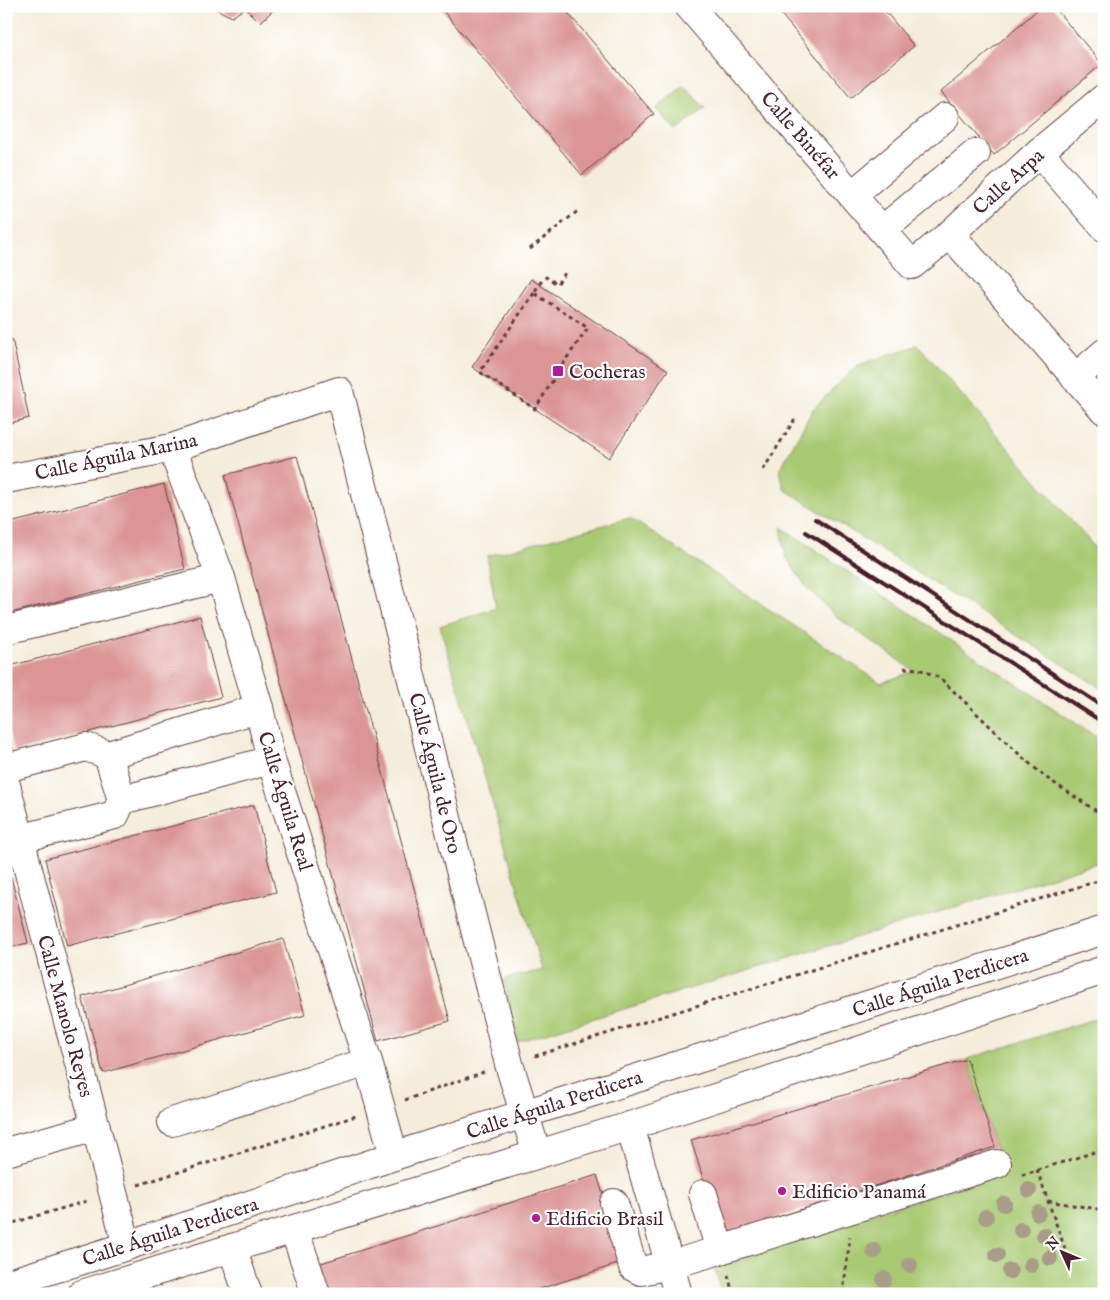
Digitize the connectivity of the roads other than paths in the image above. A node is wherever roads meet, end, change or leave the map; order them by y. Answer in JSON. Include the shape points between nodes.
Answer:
{"nodes":[{"id":1,"x":690,"y":6,"type":"edge"},
{"id":2,"x":1104,"y":98,"type":"edge"},
{"id":3,"x":945,"y":117,"type":"dead end"},
{"id":4,"x":1039,"y":152,"type":"junction"},
{"id":5,"x":976,"y":153,"type":"dead end"},
{"id":6,"x":852,"y":194,"type":"junction"},
{"id":7,"x":1104,"y":227,"type":"edge"},
{"id":8,"x":882,"y":230,"type":"junction"},
{"id":9,"x":950,"y":234,"type":"junction"},
{"id":10,"x":912,"y":265,"type":"joint"},
{"id":11,"x":1104,"y":354,"type":"edge"},
{"id":12,"x":1075,"y":378,"type":"junction"},
{"id":13,"x":339,"y":391,"type":"joint"},
{"id":14,"x":1104,"y":410,"type":"edge"},
{"id":15,"x":172,"y":448,"type":"junction"},
{"id":16,"x":6,"y":479,"type":"edge"},
{"id":17,"x":221,"y":578,"type":"junction"},
{"id":18,"x":6,"y":630,"type":"edge"},
{"id":19,"x":259,"y":708,"type":"junction"},
{"id":20,"x":108,"y":754,"type":"junction"},
{"id":21,"x":271,"y":760,"type":"junction"},
{"id":22,"x":6,"y":768,"type":"edge"},
{"id":23,"x":6,"y":785,"type":"edge"},
{"id":24,"x":122,"y":800,"type":"junction"},
{"id":25,"x":13,"y":841,"type":"edge"},
{"id":26,"x":1104,"y":930,"type":"edge"},
{"id":27,"x":1104,"y":970,"type":"edge"},
{"id":28,"x":368,"y":1062,"type":"junction"},
{"id":29,"x":524,"y":1114,"type":"junction"},
{"id":30,"x":172,"y":1122,"type":"dead end"},
{"id":31,"x":630,"y":1126,"type":"junction"},
{"id":32,"x":96,"y":1127,"type":"junction"},
{"id":33,"x":6,"y":1152,"type":"edge"},
{"id":34,"x":537,"y":1154,"type":"junction"},
{"id":35,"x":394,"y":1156,"type":"junction"},
{"id":36,"x":997,"y":1164,"type":"dead end"},
{"id":37,"x":703,"y":1194,"type":"dead end"},
{"id":38,"x":614,"y":1204,"type":"dead end"},
{"id":39,"x":294,"y":1229,"type":"junction"},
{"id":40,"x":127,"y":1246,"type":"junction"},
{"id":41,"x":232,"y":1248,"type":"junction"},
{"id":42,"x":723,"y":1260,"type":"junction"},
{"id":43,"x":670,"y":1265,"type":"junction"},
{"id":44,"x":6,"y":1284,"type":"edge"},
{"id":45,"x":260,"y":1290,"type":"edge"},
{"id":46,"x":82,"y":1294,"type":"edge"},
{"id":47,"x":316,"y":1294,"type":"edge"},
{"id":48,"x":678,"y":1294,"type":"edge"}],
"edges":[{"from":1,"to":6,"type":"street","name":"Calle Binéfar"},
{"from":2,"to":4,"type":"street","name":"Calle Arpa"},
{"from":3,"to":6,"type":"street"},
{"from":4,"to":7,"type":"street"},
{"from":4,"to":9,"type":"street","name":"Calle Arpa"},
{"from":5,"to":8,"type":"street"},
{"from":6,"to":8,"type":"street","name":"Calle Binéfar"},
{"from":8,"to":10,"type":"street","name":"Calle Binéfar"},
{"from":9,"to":10,"type":"street","name":"Calle Arpa"},
{"from":9,"to":12,"type":"street"},
{"from":11,"to":12,"type":"street"},
{"from":12,"to":14,"type":"street"},
{"from":13,"to":15,"type":"street","name":"Calle Águila Marina"},
{"from":13,"to":29,"type":"street","name":"Calle Águila de Oro"},
{"from":15,"to":16,"type":"street","name":"Calle Águila Marina"},
{"from":15,"to":17,"type":"street","name":"Calle Águila Real"},
{"from":17,"to":18,"type":"street"},
{"from":17,"to":19,"type":"street","name":"Calle Águila Real"},
{"from":19,"to":20,"type":"street"},
{"from":19,"to":21,"type":"street","name":"Calle Águila Real"},
{"from":20,"to":22,"type":"street","via":[[86,747]]},
{"from":20,"to":24,"type":"street"},
{"from":21,"to":24,"type":"street"},
{"from":21,"to":28,"type":"street","name":"Calle Águila Real"},
{"from":23,"to":25,"type":"street","name":"Calle Manolo Reyes"},
{"from":24,"to":25,"type":"street","via":[[115,815]]},
{"from":25,"to":32,"type":"street","name":"Calle Manolo Reyes"},
{"from":26,"to":29,"type":"street","name":"Calle Águila Perdicera"},
{"from":27,"to":31,"type":"street","name":"Calle Águila Perdicera"},
{"from":28,"to":30,"type":"street"},
{"from":28,"to":35,"type":"street","name":"Calle Águila Real"},
{"from":29,"to":34,"type":"street","name":"Calle Águila de Oro"},
{"from":29,"to":35,"type":"street","name":"Calle Águila Perdicera"},
{"from":31,"to":34,"type":"street","name":"Calle Águila Perdicera"},
{"from":31,"to":43,"type":"street"},
{"from":32,"to":33,"type":"street"},
{"from":32,"to":40,"type":"street","name":"Calle Manolo Reyes"},
{"from":34,"to":39,"type":"street","name":"Calle Águila Perdicera"},
{"from":35,"to":40,"type":"street","name":"Calle Águila Perdicera"},
{"from":36,"to":42,"type":"street"},
{"from":37,"to":42,"type":"street"},
{"from":38,"to":43,"type":"street","via":[[634,1267],[641,1271]]},
{"from":39,"to":41,"type":"street","name":"Calle Águila Perdicera"},
{"from":39,"to":47,"type":"street"},
{"from":40,"to":44,"type":"street","name":"Calle Águila Perdicera"},
{"from":41,"to":45,"type":"street"},
{"from":41,"to":46,"type":"street","name":"Calle Águila Perdicera"},
{"from":42,"to":43,"type":"street"},
{"from":43,"to":48,"type":"street"}]}
